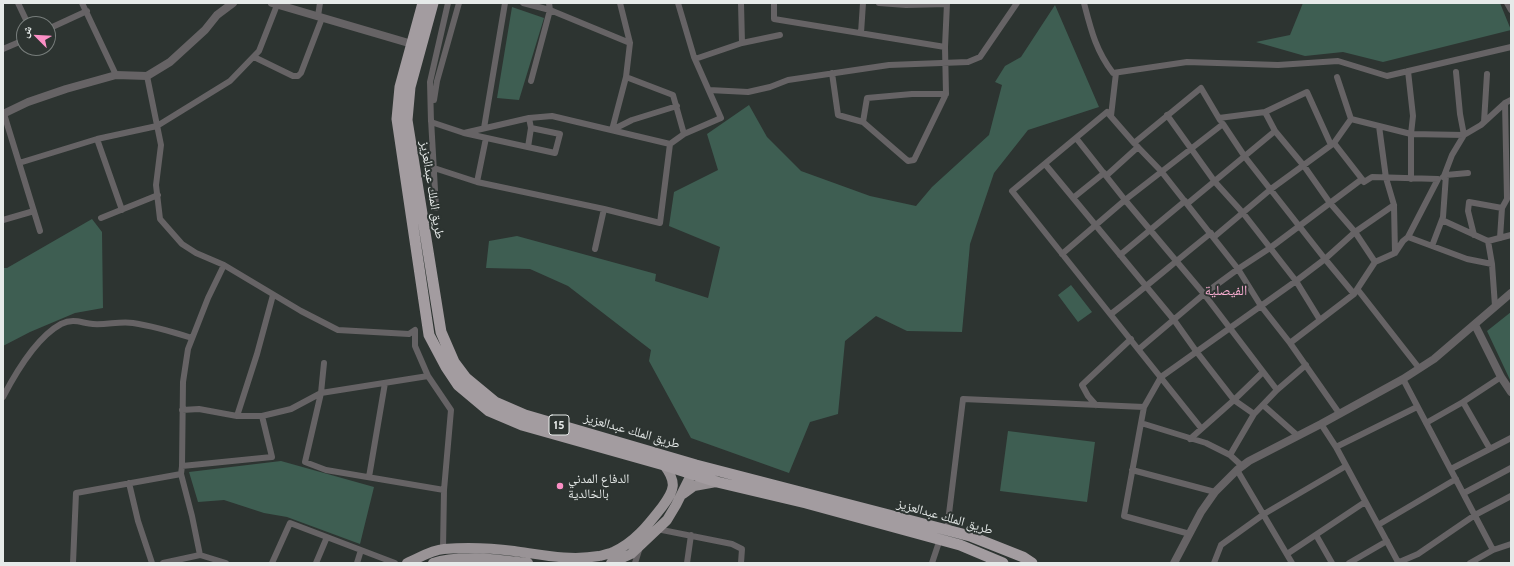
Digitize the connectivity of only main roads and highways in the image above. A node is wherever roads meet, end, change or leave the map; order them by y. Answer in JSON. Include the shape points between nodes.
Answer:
{"nodes":[{"id":1,"x":423,"y":3,"type":"edge"},
{"id":2,"x":432,"y":3,"type":"edge"},
{"id":3,"x":664,"y":465,"type":"junction"},
{"id":4,"x":690,"y":468,"type":"junction"},
{"id":5,"x":717,"y":482,"type":"junction"},
{"id":6,"x":676,"y":495,"type":"junction"},
{"id":7,"x":408,"y":563,"type":"edge"},
{"id":8,"x":434,"y":563,"type":"edge"},
{"id":9,"x":528,"y":563,"type":"edge"},
{"id":10,"x":611,"y":563,"type":"edge"},
{"id":11,"x":1003,"y":563,"type":"edge"},
{"id":12,"x":1032,"y":563,"type":"edge"}],
"edges":[{"from":1,"to":3,"type":"highway","name":"طريق الملك عبدالعزيز","number":"15","via":[[400,87],[397,119],[430,335],[446,367],[458,385],[489,411],[522,425]]},
{"from":2,"to":4,"type":"highway","name":"طريق الملك عبدالعزيز","number":"15","via":[[410,87],[407,120],[441,332],[454,362],[466,378],[495,402],[525,415]]},
{"from":3,"to":4,"type":"highway","name":"طريق الملك عبدالعزيز","number":"15"},
{"from":3,"to":6,"type":"main road","via":[[673,478]]},
{"from":4,"to":5,"type":"highway","name":"طريق الملك عبدالعزيز","number":"15"},
{"from":4,"to":6,"type":"main road"},
{"from":4,"to":12,"type":"highway","name":"طريق الملك عبدالعزيز","number":"15","via":[[970,536]]},
{"from":5,"to":6,"type":"main road","via":[[694,486]]},
{"from":5,"to":11,"type":"highway","name":"طريق الملك عبدالعزيز","number":"15","via":[[940,539]]},
{"from":6,"to":7,"type":"main road","via":[[666,502],[628,544],[612,553],[574,558],[490,549],[443,549]]},
{"from":6,"to":10,"type":"main road","via":[[667,520],[631,554]]},
{"from":8,"to":9,"type":"main road","via":[[479,559]]}]}
